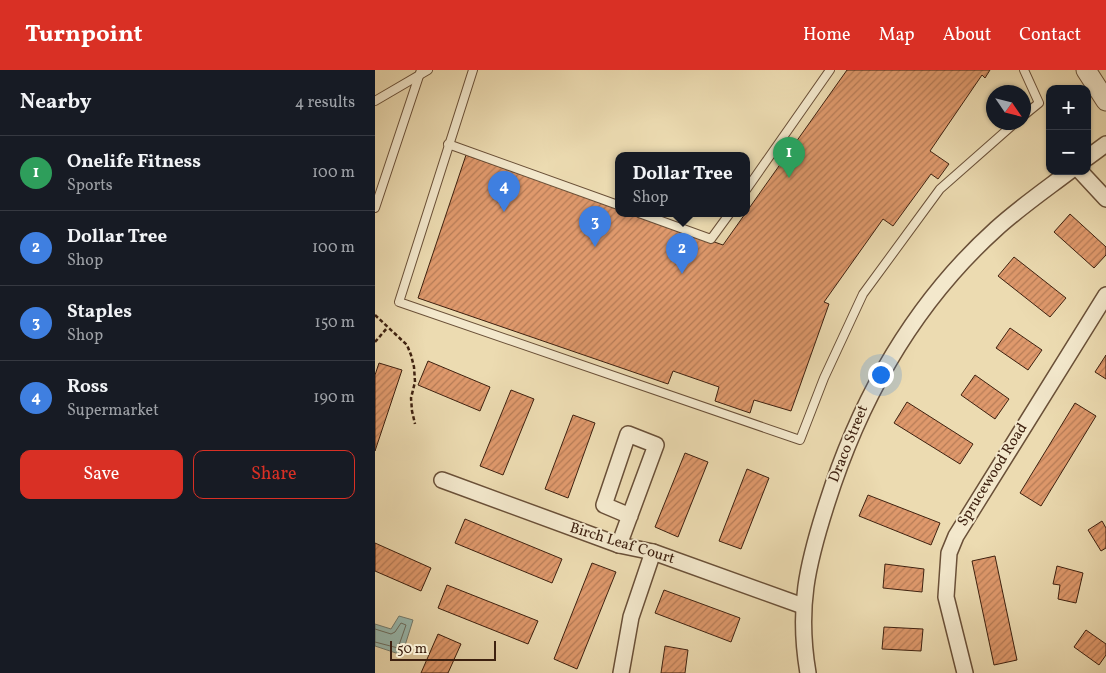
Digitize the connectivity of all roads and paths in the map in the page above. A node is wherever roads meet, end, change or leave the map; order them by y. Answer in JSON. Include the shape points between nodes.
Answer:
{"nodes":[{"id":1,"x":428,"y":70,"type":"edge"},
{"id":2,"x":473,"y":70,"type":"edge"},
{"id":3,"x":829,"y":70,"type":"edge"},
{"id":4,"x":1024,"y":70,"type":"edge"},
{"id":5,"x":1085,"y":70,"type":"edge"},
{"id":6,"x":420,"y":72,"type":"edge"},
{"id":7,"x":375,"y":101,"type":"edge"},
{"id":8,"x":1106,"y":101,"type":"edge"},
{"id":9,"x":1031,"y":109,"type":"edge"},
{"id":10,"x":1007,"y":130,"type":"edge"},
{"id":11,"x":448,"y":144,"type":"junction"},
{"id":12,"x":1106,"y":144,"type":"edge"},
{"id":13,"x":1091,"y":155,"type":"edge"},
{"id":14,"x":1065,"y":175,"type":"edge"},
{"id":15,"x":1084,"y":175,"type":"edge"},
{"id":16,"x":750,"y":184,"type":"edge"},
{"id":17,"x":1106,"y":199,"type":"edge"},
{"id":18,"x":615,"y":204,"type":"edge"},
{"id":19,"x":375,"y":208,"type":"edge"},
{"id":20,"x":650,"y":217,"type":"edge"},
{"id":21,"x":727,"y":217,"type":"edge"},
{"id":22,"x":1106,"y":295,"type":"edge"},
{"id":23,"x":375,"y":316,"type":"edge"},
{"id":24,"x":387,"y":328,"type":"junction"},
{"id":25,"x":375,"y":342,"type":"edge"},
{"id":26,"x":415,"y":424,"type":"dead end"},
{"id":27,"x":442,"y":480,"type":"dead end"},
{"id":28,"x":630,"y":516,"type":"junction"},
{"id":29,"x":619,"y":545,"type":"junction"},
{"id":30,"x":653,"y":552,"type":"junction"},
{"id":31,"x":803,"y":606,"type":"junction"},
{"id":32,"x":621,"y":673,"type":"edge"},
{"id":33,"x":808,"y":673,"type":"edge"},
{"id":34,"x":965,"y":673,"type":"edge"}],
"edges":[{"from":1,"to":6,"type":"lane"},
{"from":2,"to":11,"type":"lane"},
{"from":3,"to":16,"type":"lane"},
{"from":4,"to":9,"type":"lane","via":[[1039,102]]},
{"from":5,"to":8,"type":"street"},
{"from":6,"to":7,"type":"lane"},
{"from":6,"to":19,"type":"lane"},
{"from":10,"to":11,"type":"lane","via":[[940,189],[863,294],[824,378],[800,440],[399,302]]},
{"from":11,"to":18,"type":"lane"},
{"from":12,"to":13,"type":"street"},
{"from":14,"to":31,"type":"street","name":"Draco Street","via":[[1021,208],[972,252],[930,300],[892,355],[868,398],[832,487],[813,547]]},
{"from":15,"to":17,"type":"street"},
{"from":20,"to":21,"type":"lane","via":[[711,239]]},
{"from":22,"to":34,"type":"street","name":"Sprucewood Road","via":[[956,536],[949,553],[946,596]]},
{"from":23,"to":24,"type":"path"},
{"from":24,"to":25,"type":"path"},
{"from":24,"to":26,"type":"path","via":[[407,345],[411,355],[415,382],[411,411]]},
{"from":27,"to":29,"type":"street","name":"Birch Leaf Court"},
{"from":28,"to":28,"type":"street","via":[[656,445],[628,434],[604,505]]},
{"from":28,"to":29,"type":"street"},
{"from":29,"to":30,"type":"street","name":"Birch Leaf Court"},
{"from":30,"to":31,"type":"street","name":"Birch Leaf Court"},
{"from":30,"to":32,"type":"street","via":[[631,617]]},
{"from":31,"to":33,"type":"street","name":"Draco Street","via":[[803,644]]}]}
